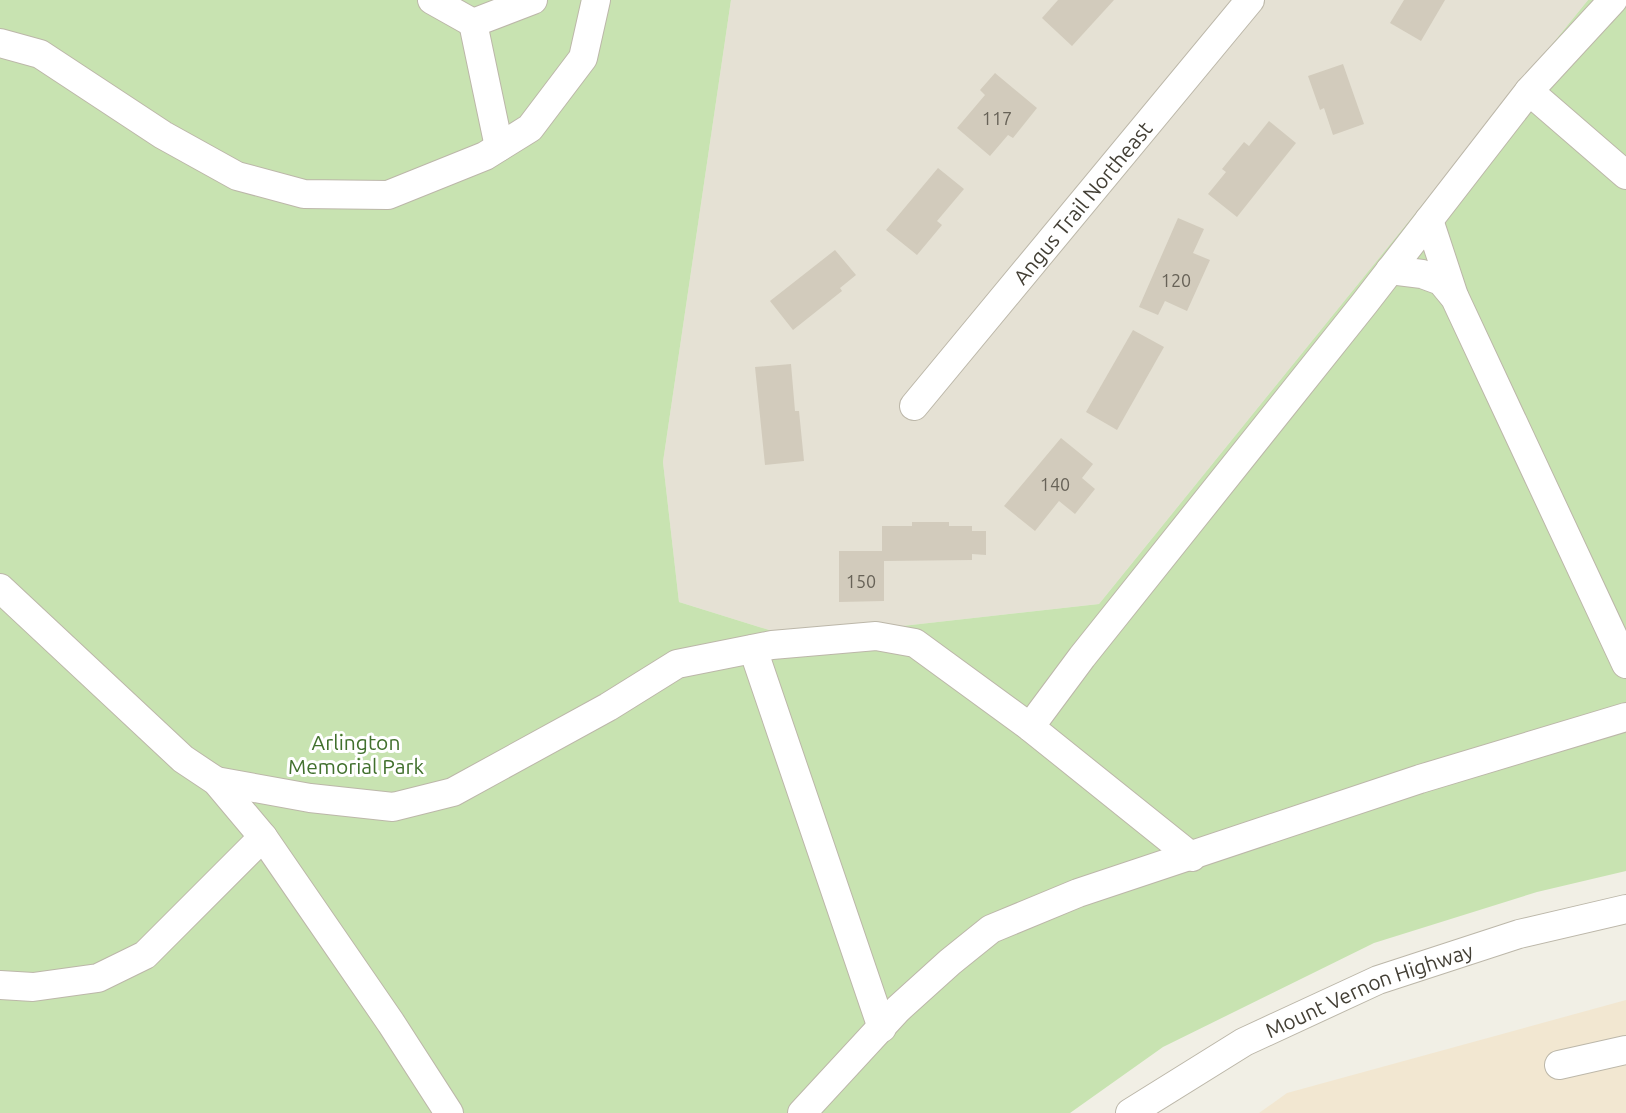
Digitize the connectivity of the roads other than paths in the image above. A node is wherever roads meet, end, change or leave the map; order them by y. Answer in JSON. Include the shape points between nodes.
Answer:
{"nodes":[{"id":1,"x":432,"y":0,"type":"edge"},
{"id":2,"x":533,"y":0,"type":"edge"},
{"id":3,"x":596,"y":0,"type":"edge"},
{"id":4,"x":1250,"y":0,"type":"edge"},
{"id":5,"x":1613,"y":0,"type":"edge"},
{"id":6,"x":473,"y":23,"type":"junction"},
{"id":7,"x":0,"y":43,"type":"edge"},
{"id":8,"x":1529,"y":91,"type":"junction"},
{"id":9,"x":499,"y":147,"type":"junction"},
{"id":10,"x":1626,"y":175,"type":"edge"},
{"id":11,"x":1429,"y":220,"type":"junction"},
{"id":12,"x":1390,"y":270,"type":"junction"},
{"id":13,"x":1455,"y":299,"type":"junction"},
{"id":14,"x":914,"y":406,"type":"dead end"},
{"id":15,"x":0,"y":588,"type":"edge"},
{"id":16,"x":753,"y":649,"type":"junction"},
{"id":17,"x":1626,"y":664,"type":"edge"},
{"id":18,"x":1626,"y":717,"type":"edge"},
{"id":19,"x":1030,"y":727,"type":"junction"},
{"id":20,"x":216,"y":781,"type":"junction"},
{"id":21,"x":263,"y":837,"type":"junction"},
{"id":22,"x":1192,"y":857,"type":"junction"},
{"id":23,"x":1626,"y":909,"type":"edge"},
{"id":24,"x":0,"y":985,"type":"edge"},
{"id":25,"x":882,"y":1028,"type":"junction"},
{"id":26,"x":1626,"y":1051,"type":"edge"},
{"id":27,"x":1559,"y":1065,"type":"dead end"},
{"id":28,"x":449,"y":1113,"type":"edge"},
{"id":29,"x":802,"y":1113,"type":"edge"},
{"id":30,"x":1130,"y":1113,"type":"edge"}],
"edges":[{"from":1,"to":6,"type":"street"},
{"from":2,"to":6,"type":"street"},
{"from":3,"to":9,"type":"street","via":[[583,58],[530,128]]},
{"from":4,"to":14,"type":"street","name":"Angus Trail Northeast"},
{"from":5,"to":8,"type":"street"},
{"from":6,"to":9,"type":"street"},
{"from":7,"to":9,"type":"street","via":[[40,54],[163,135],[237,176],[304,194],[387,195]]},
{"from":8,"to":10,"type":"street"},
{"from":8,"to":11,"type":"street"},
{"from":11,"to":12,"type":"street"},
{"from":11,"to":13,"type":"street"},
{"from":12,"to":13,"type":"street","via":[[1440,281]]},
{"from":12,"to":19,"type":"street"},
{"from":13,"to":17,"type":"street"},
{"from":15,"to":20,"type":"street","via":[[183,759]]},
{"from":16,"to":19,"type":"street","via":[[876,635],[915,643]]},
{"from":16,"to":20,"type":"street","via":[[677,664],[453,792],[393,807]]},
{"from":16,"to":25,"type":"street"},
{"from":18,"to":22,"type":"street","via":[[1420,779]]},
{"from":19,"to":22,"type":"street"},
{"from":20,"to":21,"type":"street"},
{"from":21,"to":24,"type":"street","via":[[145,955],[98,978],[33,987]]},
{"from":21,"to":28,"type":"street"},
{"from":22,"to":25,"type":"street","via":[[1078,893],[991,929]]},
{"from":23,"to":30,"type":"street","name":"Mount Vernon Highway","via":[[1518,934],[1378,980],[1244,1042]]},
{"from":25,"to":29,"type":"street"},
{"from":26,"to":27,"type":"street"}]}
